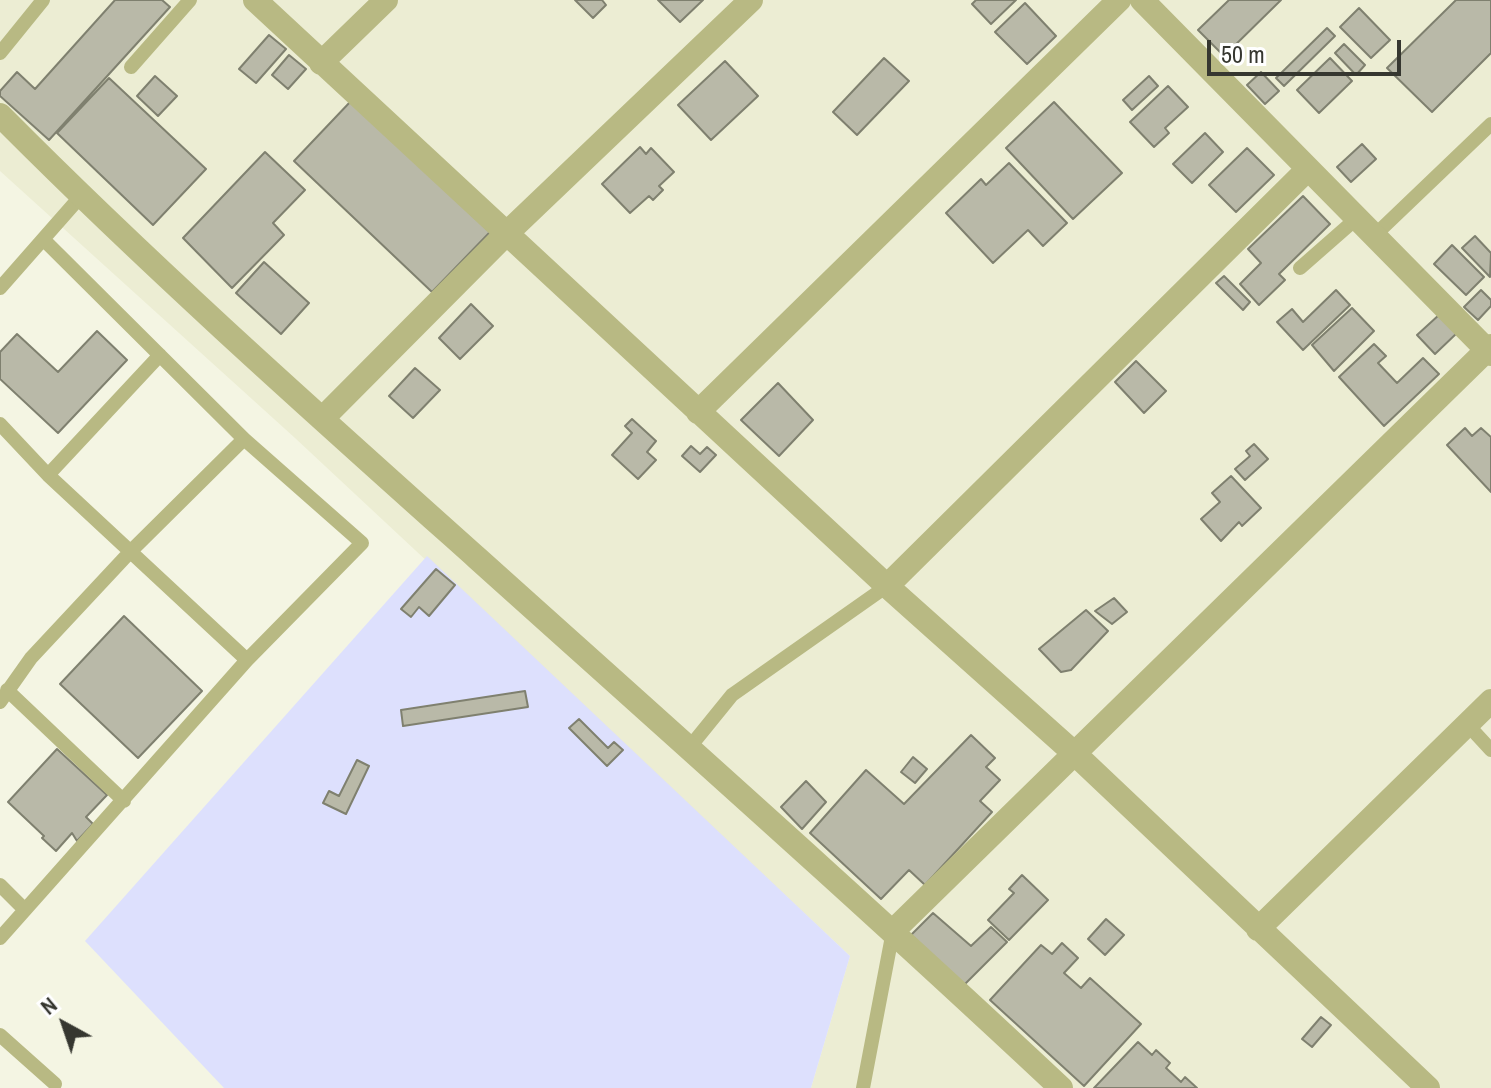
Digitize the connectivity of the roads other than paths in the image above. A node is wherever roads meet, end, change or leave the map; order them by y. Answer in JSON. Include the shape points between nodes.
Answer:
{"nodes":[{"id":1,"x":43,"y":0,"type":"edge"},
{"id":2,"x":190,"y":0,"type":"edge"},
{"id":3,"x":255,"y":0,"type":"edge"},
{"id":4,"x":386,"y":0,"type":"edge"},
{"id":5,"x":751,"y":0,"type":"edge"},
{"id":6,"x":1119,"y":0,"type":"edge"},
{"id":7,"x":1142,"y":0,"type":"edge"},
{"id":8,"x":0,"y":53,"type":"edge"},
{"id":9,"x":321,"y":63,"type":"junction"},
{"id":10,"x":131,"y":67,"type":"dead end"},
{"id":11,"x":0,"y":115,"type":"edge"},
{"id":12,"x":1491,"y":124,"type":"edge"},
{"id":13,"x":1308,"y":169,"type":"junction"},
{"id":14,"x":81,"y":196,"type":"junction"},
{"id":15,"x":1357,"y":218,"type":"junction"},
{"id":16,"x":506,"y":234,"type":"junction"},
{"id":17,"x":1374,"y":236,"type":"junction"},
{"id":18,"x":44,"y":240,"type":"junction"},
{"id":19,"x":1300,"y":268,"type":"dead end"},
{"id":20,"x":0,"y":288,"type":"edge"},
{"id":21,"x":1490,"y":350,"type":"edge"},
{"id":22,"x":160,"y":355,"type":"junction"},
{"id":23,"x":698,"y":412,"type":"junction"},
{"id":24,"x":322,"y":419,"type":"junction"},
{"id":25,"x":0,"y":424,"type":"edge"},
{"id":26,"x":244,"y":439,"type":"junction"},
{"id":27,"x":48,"y":475,"type":"junction"},
{"id":28,"x":130,"y":552,"type":"junction"},
{"id":29,"x":887,"y":586,"type":"junction"},
{"id":30,"x":247,"y":660,"type":"junction"},
{"id":31,"x":4,"y":696,"type":"edge"},
{"id":32,"x":1491,"y":701,"type":"edge"},
{"id":33,"x":1467,"y":724,"type":"junction"},
{"id":34,"x":689,"y":748,"type":"junction"},
{"id":35,"x":1491,"y":750,"type":"edge"},
{"id":36,"x":1074,"y":753,"type":"junction"},
{"id":37,"x":124,"y":801,"type":"junction"},
{"id":38,"x":0,"y":885,"type":"edge"},
{"id":39,"x":25,"y":910,"type":"junction"},
{"id":40,"x":1258,"y":929,"type":"junction"},
{"id":41,"x":893,"y":931,"type":"junction"},
{"id":42,"x":0,"y":938,"type":"edge"},
{"id":43,"x":0,"y":1035,"type":"edge"},
{"id":44,"x":55,"y":1084,"type":"dead end"},
{"id":45,"x":863,"y":1088,"type":"edge"},
{"id":46,"x":1061,"y":1088,"type":"edge"},
{"id":47,"x":1428,"y":1088,"type":"edge"}],
"edges":[{"from":1,"to":8,"type":"lane"},
{"from":2,"to":10,"type":"lane"},
{"from":3,"to":9,"type":"street"},
{"from":4,"to":9,"type":"street"},
{"from":5,"to":16,"type":"street"},
{"from":6,"to":23,"type":"street"},
{"from":7,"to":13,"type":"street"},
{"from":9,"to":16,"type":"street"},
{"from":11,"to":14,"type":"street"},
{"from":12,"to":17,"type":"lane"},
{"from":13,"to":15,"type":"street"},
{"from":13,"to":29,"type":"street"},
{"from":14,"to":18,"type":"lane"},
{"from":14,"to":24,"type":"street"},
{"from":15,"to":17,"type":"street"},
{"from":15,"to":19,"type":"lane"},
{"from":16,"to":23,"type":"street"},
{"from":16,"to":24,"type":"street"},
{"from":17,"to":21,"type":"street"},
{"from":18,"to":20,"type":"lane"},
{"from":18,"to":22,"type":"lane"},
{"from":21,"to":36,"type":"street"},
{"from":22,"to":26,"type":"lane"},
{"from":22,"to":27,"type":"lane"},
{"from":23,"to":29,"type":"street"},
{"from":24,"to":34,"type":"street"},
{"from":25,"to":27,"type":"lane"},
{"from":26,"to":28,"type":"lane"},
{"from":26,"to":30,"type":"lane","via":[[362,543]]},
{"from":27,"to":28,"type":"lane"},
{"from":28,"to":30,"type":"lane"},
{"from":28,"to":31,"type":"lane","via":[[31,658]]},
{"from":29,"to":34,"type":"lane","via":[[732,695]]},
{"from":29,"to":36,"type":"street"},
{"from":30,"to":37,"type":"lane"},
{"from":31,"to":37,"type":"lane"},
{"from":32,"to":33,"type":"street"},
{"from":33,"to":35,"type":"lane"},
{"from":33,"to":40,"type":"street"},
{"from":34,"to":41,"type":"street"},
{"from":36,"to":40,"type":"street"},
{"from":36,"to":41,"type":"street"},
{"from":37,"to":39,"type":"lane"},
{"from":38,"to":39,"type":"lane"},
{"from":39,"to":42,"type":"lane"},
{"from":40,"to":47,"type":"street"},
{"from":41,"to":45,"type":"lane"},
{"from":41,"to":46,"type":"street"},
{"from":43,"to":44,"type":"lane"}]}
